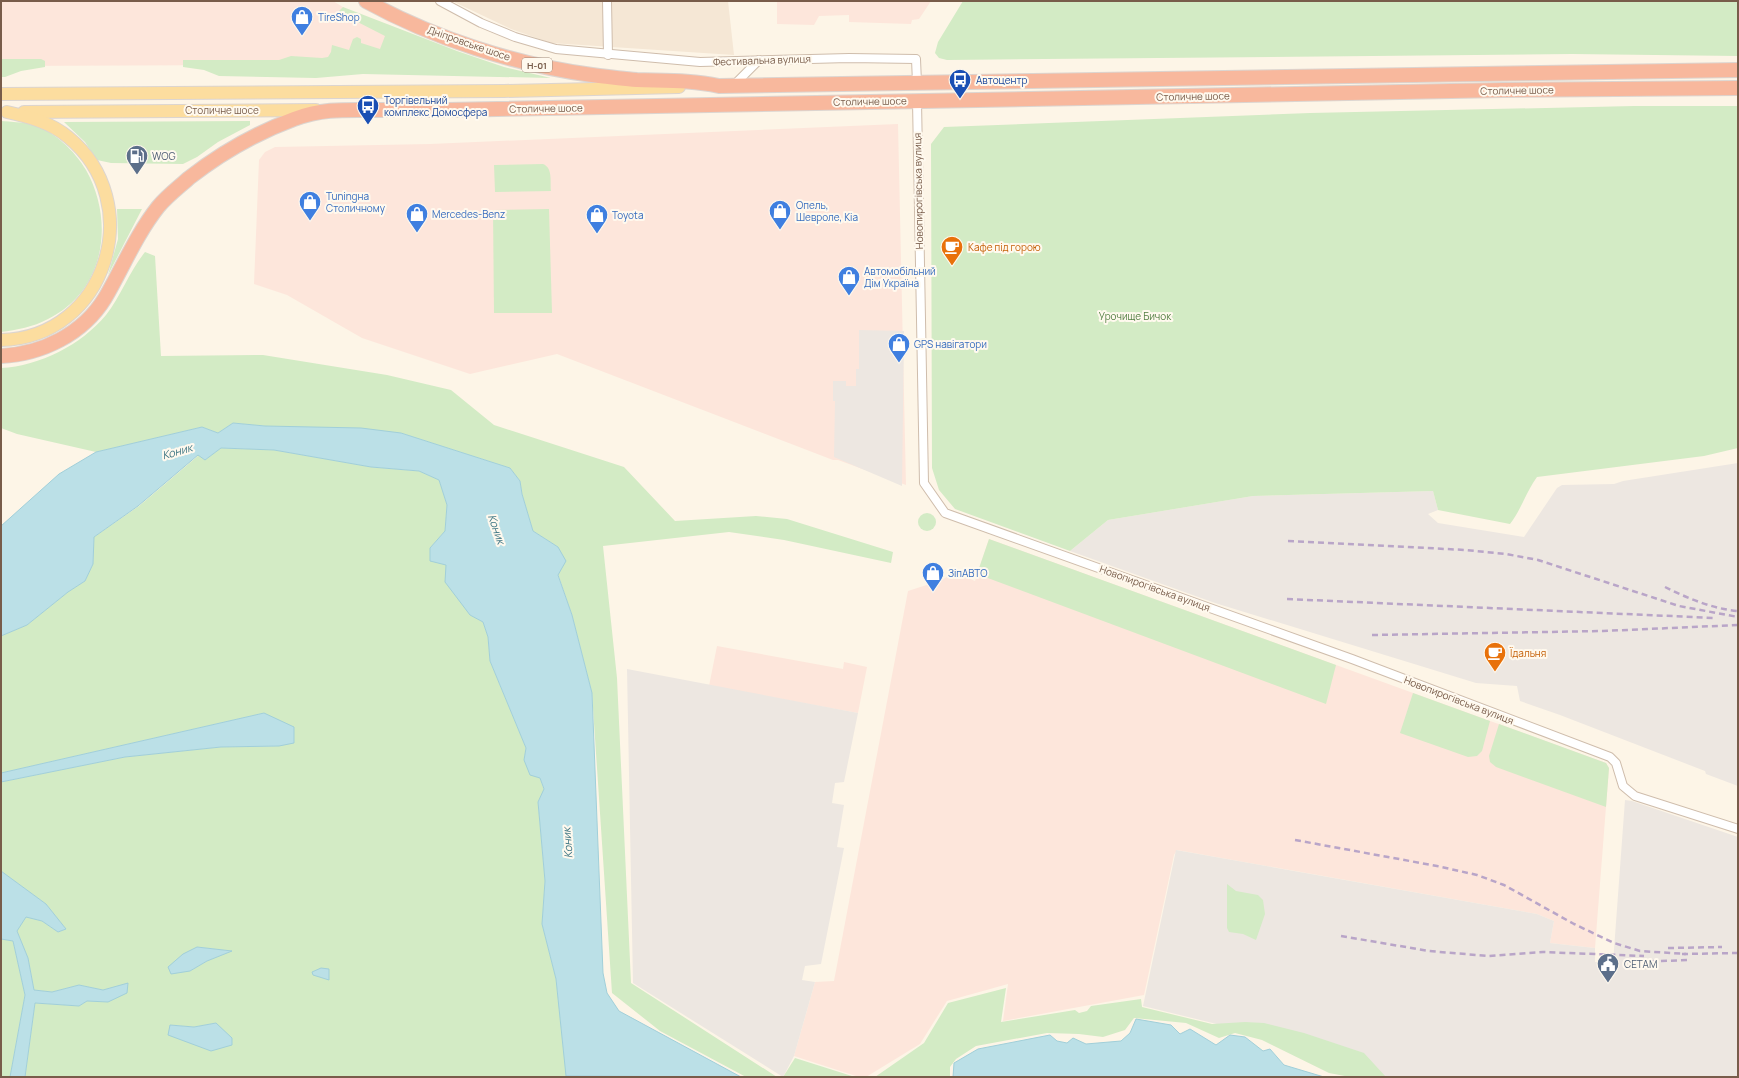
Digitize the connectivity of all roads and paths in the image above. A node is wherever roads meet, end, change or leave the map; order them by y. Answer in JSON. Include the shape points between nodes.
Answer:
{"nodes":[{"id":1,"x":366,"y":1,"type":"edge"},
{"id":2,"x":440,"y":1,"type":"edge"},
{"id":3,"x":607,"y":1,"type":"edge"},
{"id":4,"x":608,"y":55,"type":"junction"},
{"id":5,"x":759,"y":60,"type":"junction"},
{"id":6,"x":1738,"y":70,"type":"edge"},
{"id":7,"x":917,"y":83,"type":"junction"},
{"id":8,"x":718,"y":86,"type":"junction"},
{"id":9,"x":733,"y":86,"type":"junction"},
{"id":10,"x":1738,"y":88,"type":"edge"},
{"id":11,"x":1,"y":94,"type":"edge"},
{"id":12,"x":917,"y":100,"type":"junction"},
{"id":13,"x":327,"y":110,"type":"junction"},
{"id":14,"x":4,"y":112,"type":"edge"},
{"id":15,"x":1,"y":340,"type":"edge"},
{"id":16,"x":1,"y":356,"type":"edge"},
{"id":17,"x":1738,"y":829,"type":"edge"}],
"edges":[{"from":1,"to":8,"type":"highway","name":"Дніпровське шосе","number":"Н-01","via":[[445,37],[538,65],[598,76],[687,81]]},
{"from":2,"to":4,"type":"street","name":"Фестивальна вулиця","via":[[481,23],[535,44]]},
{"from":3,"to":4,"type":"street"},
{"from":4,"to":5,"type":"street","name":"Фестивальна вулиця","via":[[700,62]]},
{"from":5,"to":7,"type":"street","name":"Фестивальна вулиця","via":[[916,58]]},
{"from":5,"to":9,"type":"street"},
{"from":6,"to":7,"type":"highway","name":"Столичне шосе"},
{"from":7,"to":9,"type":"highway","name":"Столичне шосе"},
{"from":8,"to":9,"type":"highway","name":"Столичне шосе"},
{"from":8,"to":11,"type":"main road","name":"Столичне шосе","via":[[504,92]]},
{"from":10,"to":12,"type":"highway","name":"Столичне шосе"},
{"from":12,"to":13,"type":"highway","name":"Столичне шосе","via":[[455,110]]},
{"from":12,"to":17,"type":"street","name":"Новопирогівська вулиця","via":[[924,483],[945,513],[1352,659],[1610,757],[1616,762],[1623,786],[1635,796]]},
{"from":13,"to":14,"type":"main road","name":"Столичне шосе"},
{"from":13,"to":16,"type":"highway","via":[[275,126],[215,158],[159,206],[132,245],[104,300],[75,331],[36,351]]},
{"from":14,"to":15,"type":"main road","via":[[40,120],[68,137],[78,147],[99,177],[108,204],[110,226],[108,253],[100,276],[78,308],[49,328],[30,336]]}]}
